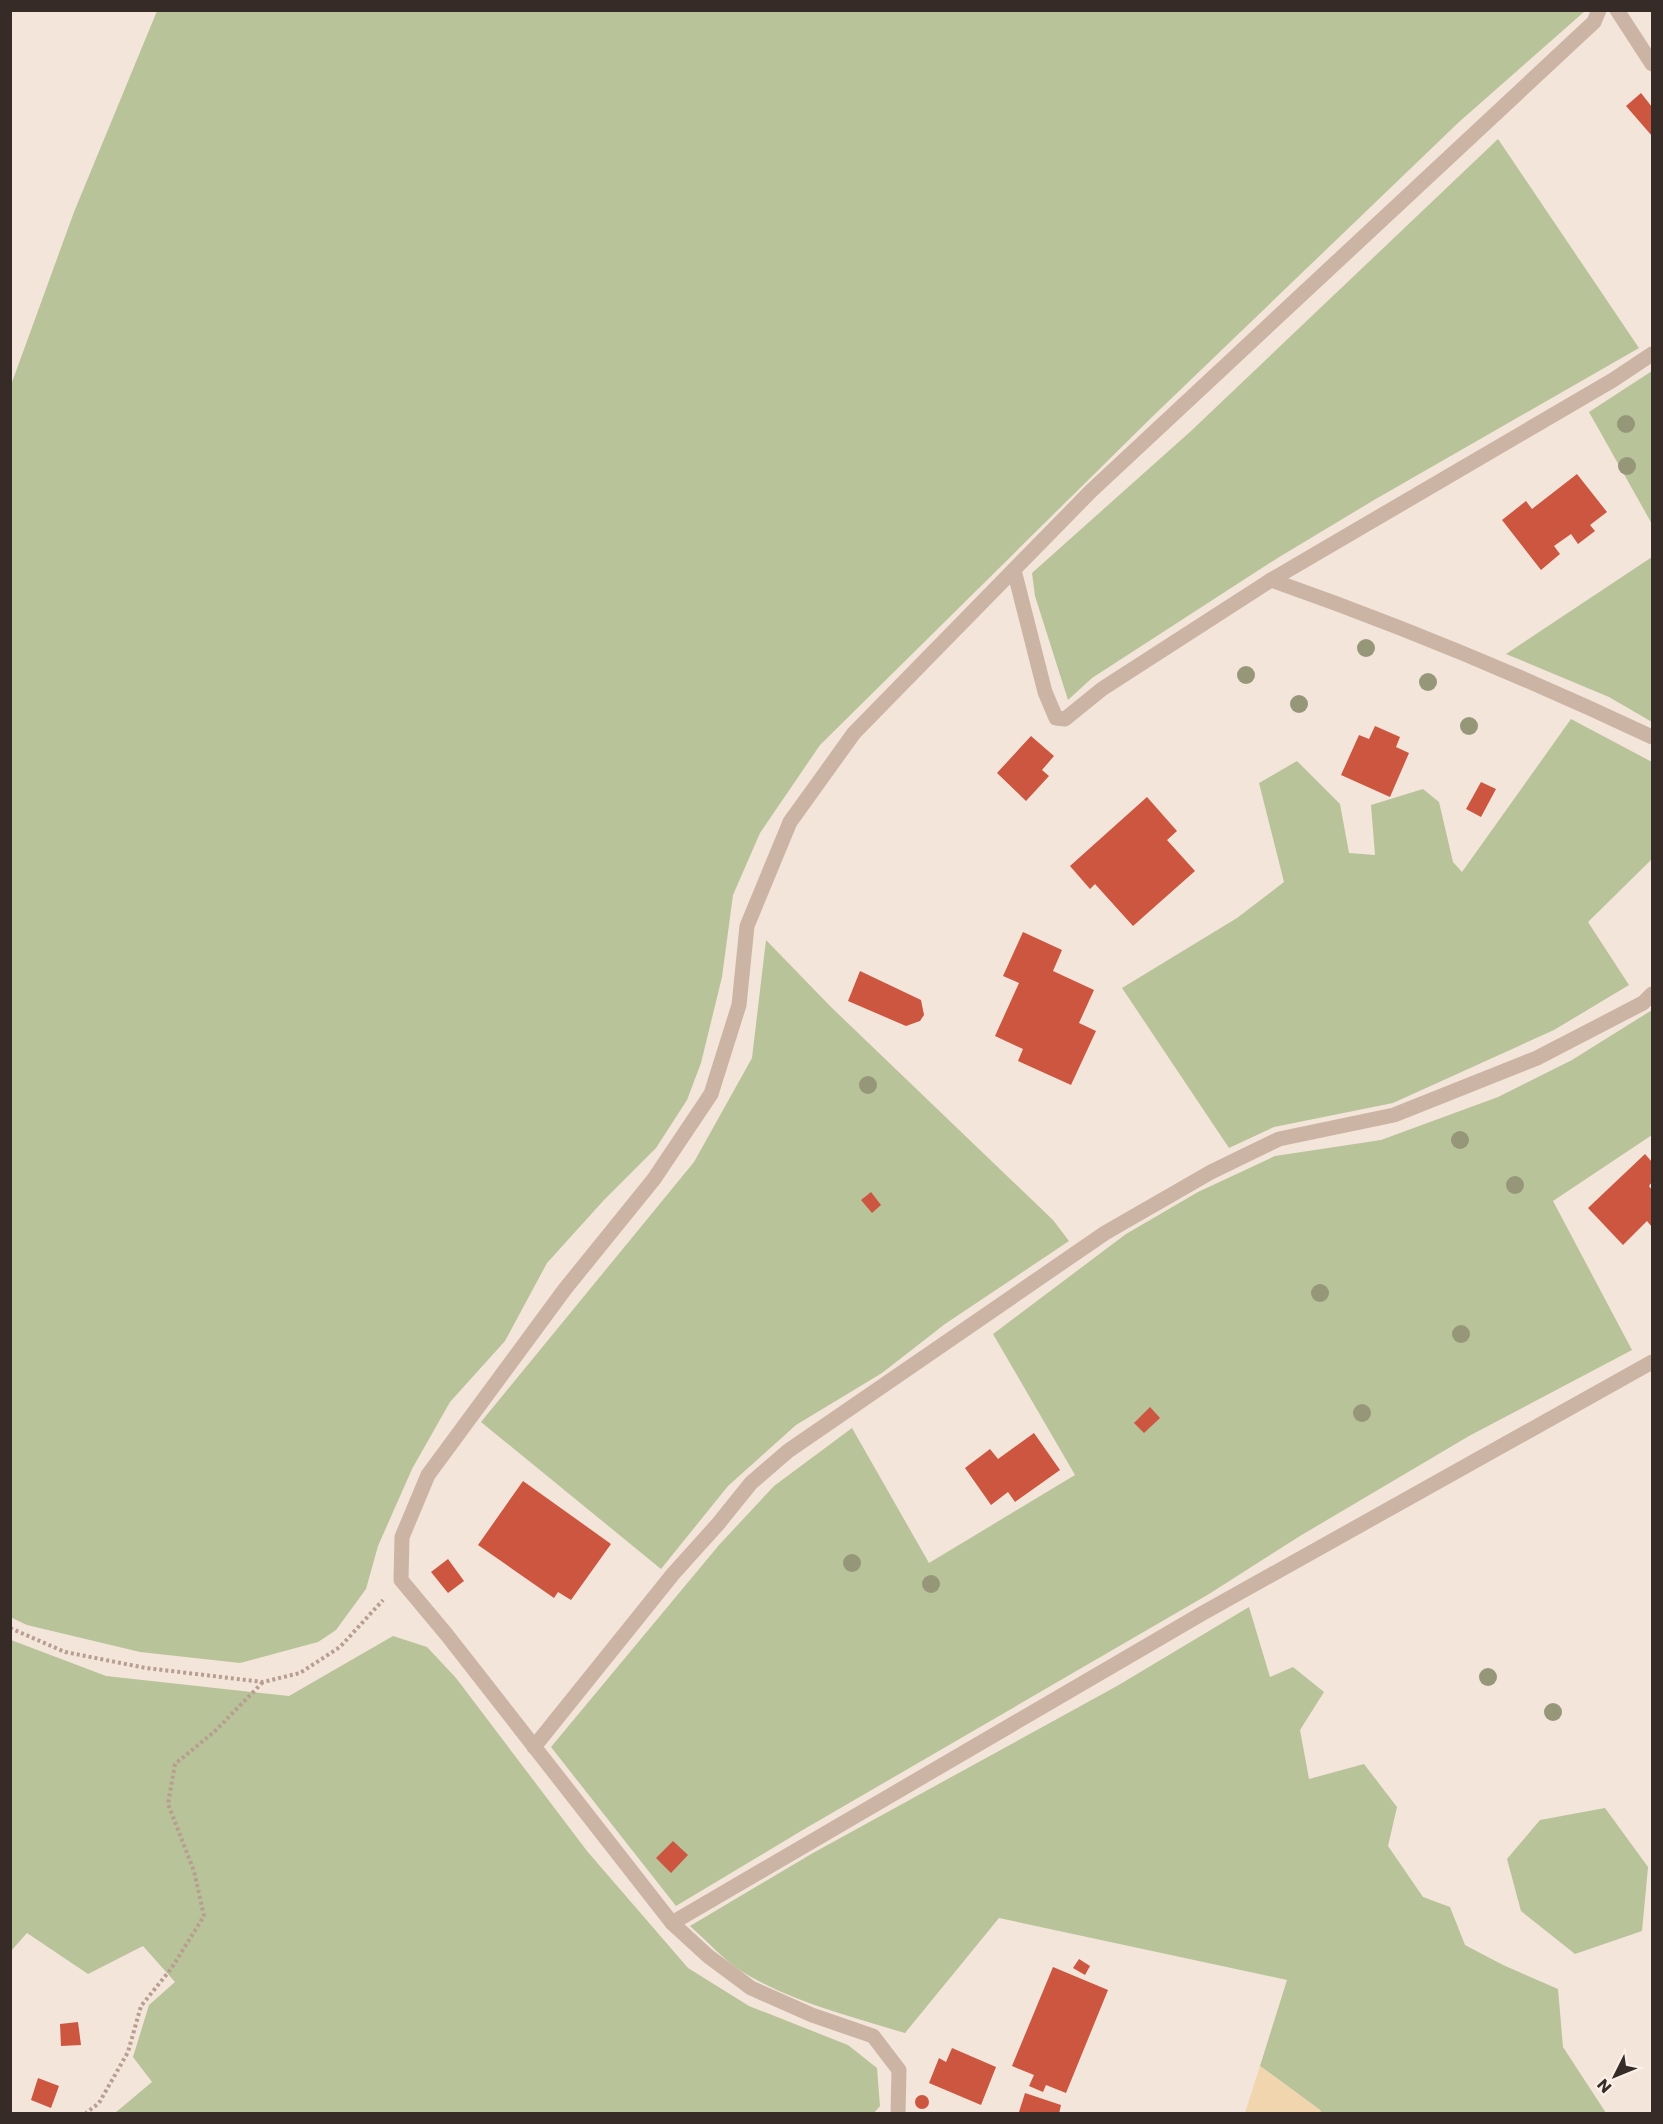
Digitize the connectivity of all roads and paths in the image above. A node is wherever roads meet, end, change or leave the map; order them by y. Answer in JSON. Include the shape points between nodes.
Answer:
{"nodes":[{"id":1,"x":1599,"y":10,"type":"edge"},
{"id":2,"x":1617,"y":10,"type":"edge"},
{"id":3,"x":1653,"y":64,"type":"edge"},
{"id":4,"x":1653,"y":354,"type":"edge"},
{"id":5,"x":1014,"y":570,"type":"junction"},
{"id":6,"x":1271,"y":580,"type":"junction"},
{"id":7,"x":1653,"y":737,"type":"edge"},
{"id":8,"x":1653,"y":994,"type":"edge"},
{"id":9,"x":1653,"y":1362,"type":"edge"},
{"id":10,"x":401,"y":1580,"type":"junction"},
{"id":11,"x":10,"y":1628,"type":"edge"},
{"id":12,"x":263,"y":1682,"type":"junction"},
{"id":13,"x":534,"y":1747,"type":"junction"},
{"id":14,"x":672,"y":1923,"type":"junction"},
{"id":15,"x":85,"y":2114,"type":"edge"},
{"id":16,"x":898,"y":2114,"type":"edge"}],
"edges":[{"from":1,"to":5,"type":"street","via":[[1594,22],[1091,491]]},
{"from":2,"to":3,"type":"street"},
{"from":4,"to":6,"type":"street"},
{"from":5,"to":6,"type":"street","via":[[1045,692],[1056,718],[1065,720],[1102,689]]},
{"from":5,"to":10,"type":"street","via":[[854,733],[790,822],[747,926],[739,1005],[711,1094],[654,1179],[565,1289],[428,1475],[402,1537]]},
{"from":6,"to":7,"type":"street","via":[[1453,648]]},
{"from":8,"to":13,"type":"street","via":[[1643,1003],[1537,1058],[1394,1115],[1279,1139],[1211,1172],[1105,1233],[789,1451],[751,1483]]},
{"from":9,"to":14,"type":"street","via":[[1203,1612]]},
{"from":10,"to":12,"type":"path","via":[[340,1647],[300,1673]]},
{"from":10,"to":13,"type":"street"},
{"from":11,"to":12,"type":"path","via":[[65,1652],[146,1668]]},
{"from":12,"to":15,"type":"path","via":[[214,1732],[175,1764],[168,1804],[195,1871],[204,1916],[171,1969],[141,2006],[128,2052],[99,2103]]},
{"from":13,"to":14,"type":"street"},
{"from":14,"to":16,"type":"street","via":[[751,1988],[873,2036],[899,2070]]}]}
